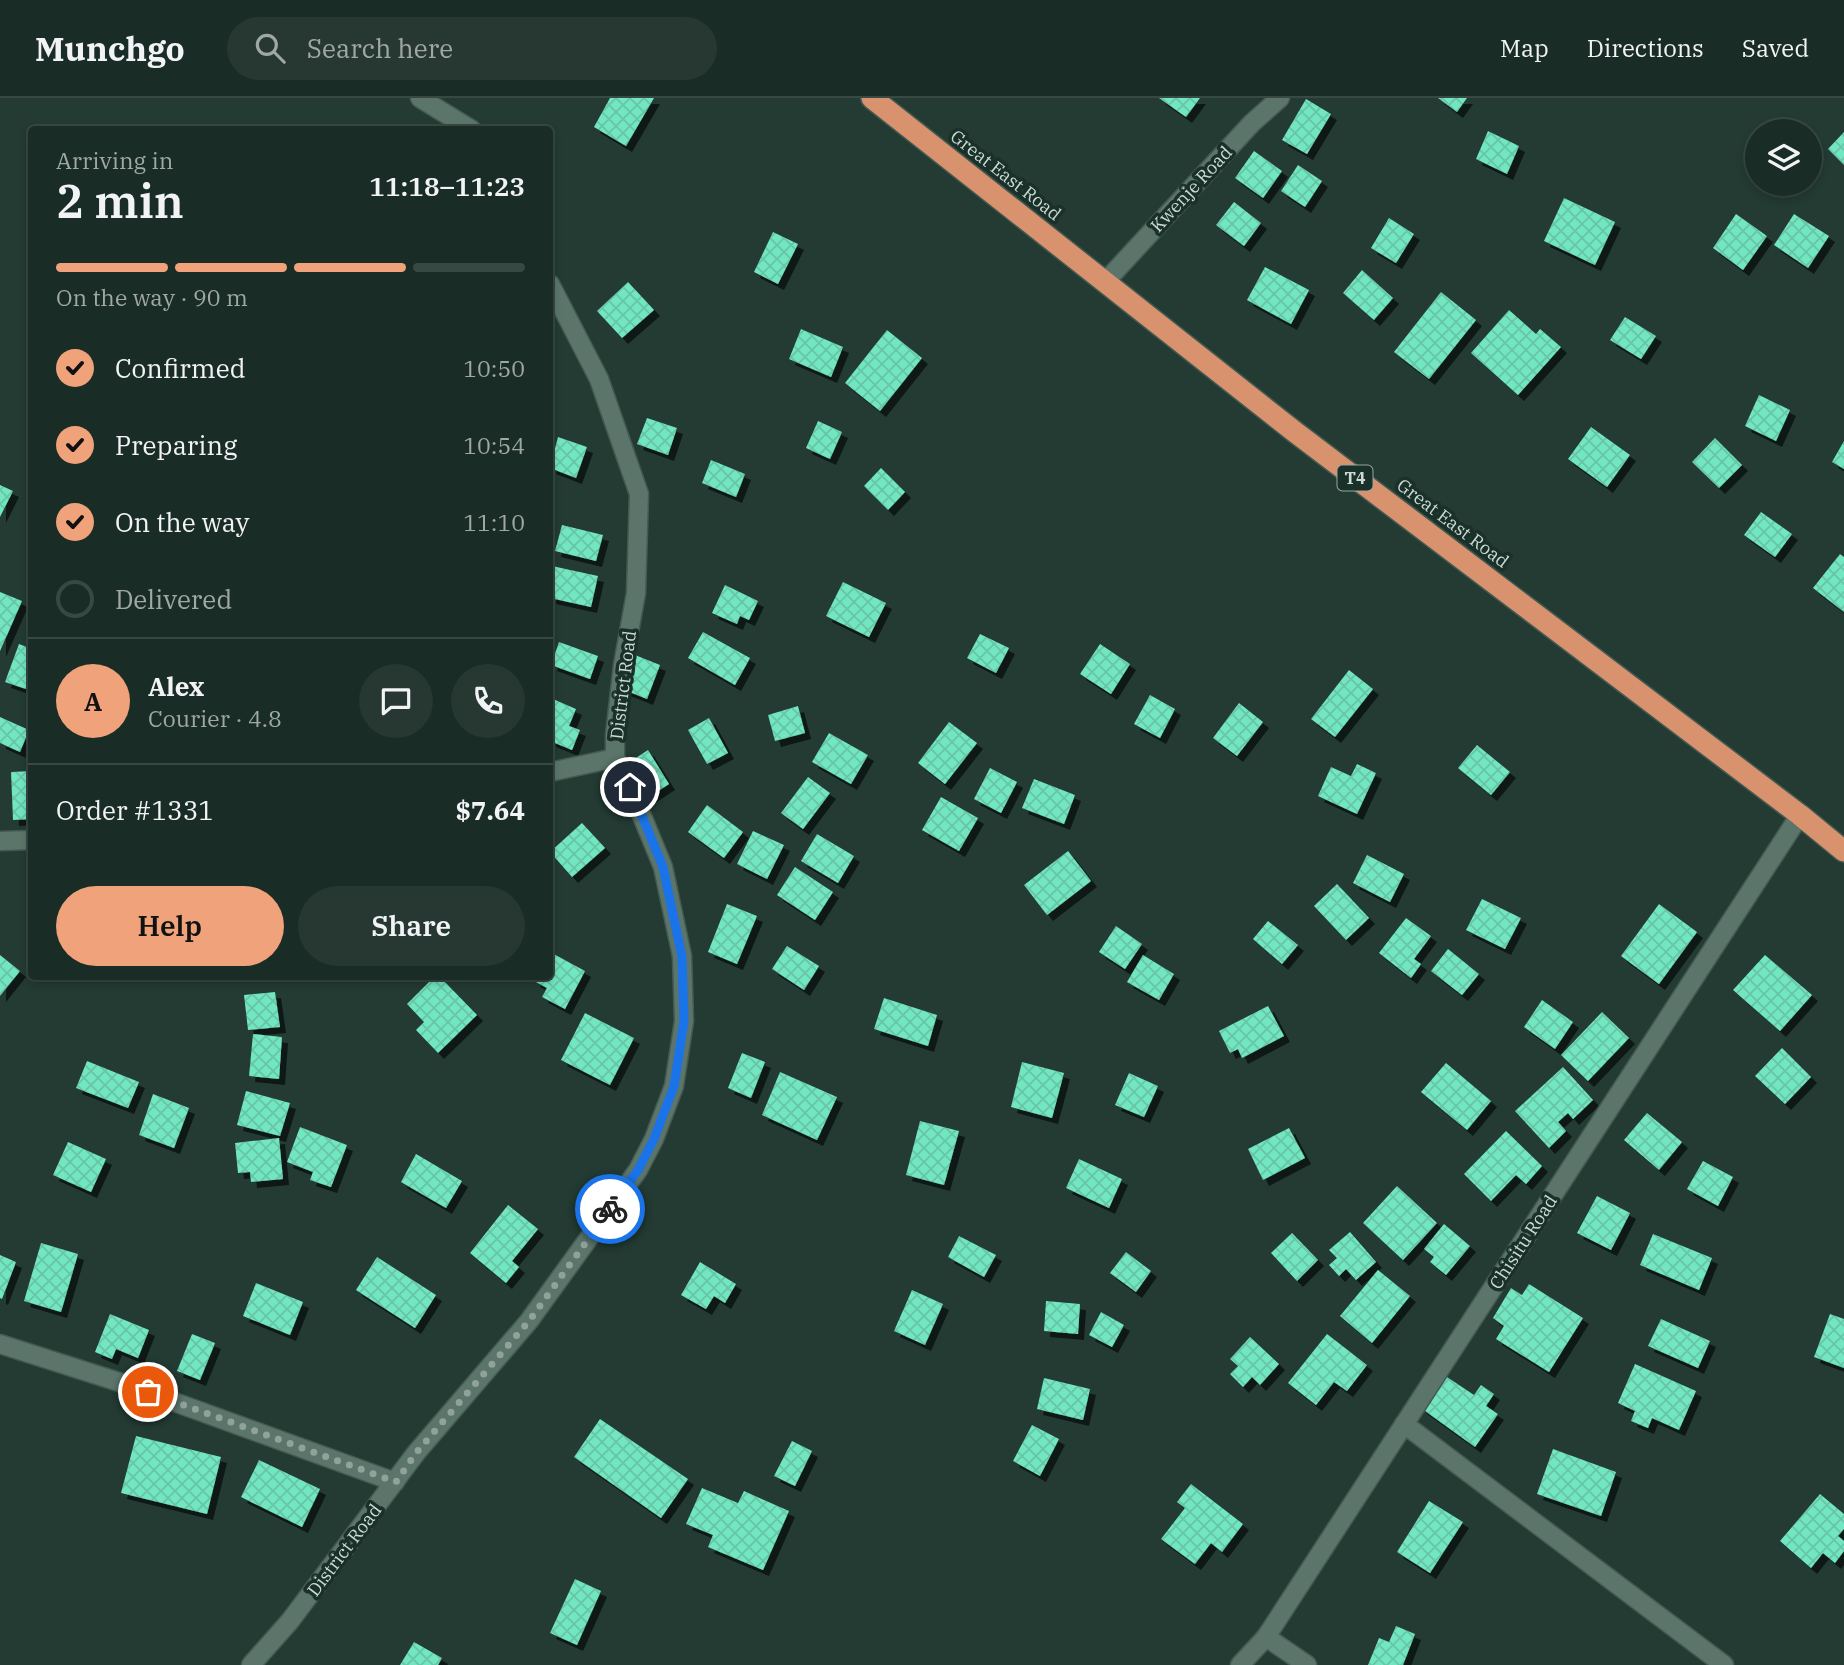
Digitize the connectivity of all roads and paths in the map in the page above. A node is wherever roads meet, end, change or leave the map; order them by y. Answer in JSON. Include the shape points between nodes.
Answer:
{"nodes":[{"id":1,"x":420,"y":98,"type":"edge"},
{"id":2,"x":872,"y":98,"type":"edge"},
{"id":3,"x":1280,"y":98,"type":"edge"},
{"id":4,"x":465,"y":126,"type":"edge"},
{"id":5,"x":1105,"y":282,"type":"junction"},
{"id":6,"x":553,"y":290,"type":"edge"},
{"id":7,"x":615,"y":758,"type":"junction"},
{"id":8,"x":553,"y":771,"type":"edge"},
{"id":9,"x":1800,"y":815,"type":"junction"},
{"id":10,"x":28,"y":840,"type":"edge"},
{"id":11,"x":0,"y":841,"type":"edge"},
{"id":12,"x":1844,"y":851,"type":"edge"},
{"id":13,"x":0,"y":1344,"type":"edge"},
{"id":14,"x":1404,"y":1424,"type":"junction"},
{"id":15,"x":396,"y":1482,"type":"junction"},
{"id":16,"x":1266,"y":1637,"type":"junction"},
{"id":17,"x":251,"y":1665,"type":"edge"},
{"id":18,"x":1240,"y":1665,"type":"edge"},
{"id":19,"x":1307,"y":1665,"type":"edge"},
{"id":20,"x":1724,"y":1665,"type":"edge"}],
"edges":[{"from":1,"to":4,"type":"street"},
{"from":2,"to":5,"type":"highway","name":"Great East Road","number":"T4"},
{"from":3,"to":5,"type":"street","name":"Kwenje Road"},
{"from":5,"to":9,"type":"highway","name":"Great East Road","number":"T4","via":[[1294,432]]},
{"from":6,"to":7,"type":"street","name":"District Road","via":[[599,379],[639,494],[636,593],[623,665]]},
{"from":7,"to":8,"type":"street"},
{"from":7,"to":15,"type":"street","name":"District Road","via":[[663,867],[682,957],[684,1021],[674,1086],[638,1170],[529,1321]]},
{"from":9,"to":12,"type":"highway","name":"Great East Road","number":"T4"},
{"from":9,"to":14,"type":"street","name":"Chisitu Road"},
{"from":10,"to":11,"type":"street"},
{"from":13,"to":15,"type":"street"},
{"from":14,"to":16,"type":"street","name":"Chisitu Road"},
{"from":14,"to":20,"type":"street"},
{"from":15,"to":17,"type":"street","name":"District Road"},
{"from":16,"to":18,"type":"street","name":"Chisitu Road"},
{"from":16,"to":19,"type":"street"}]}
